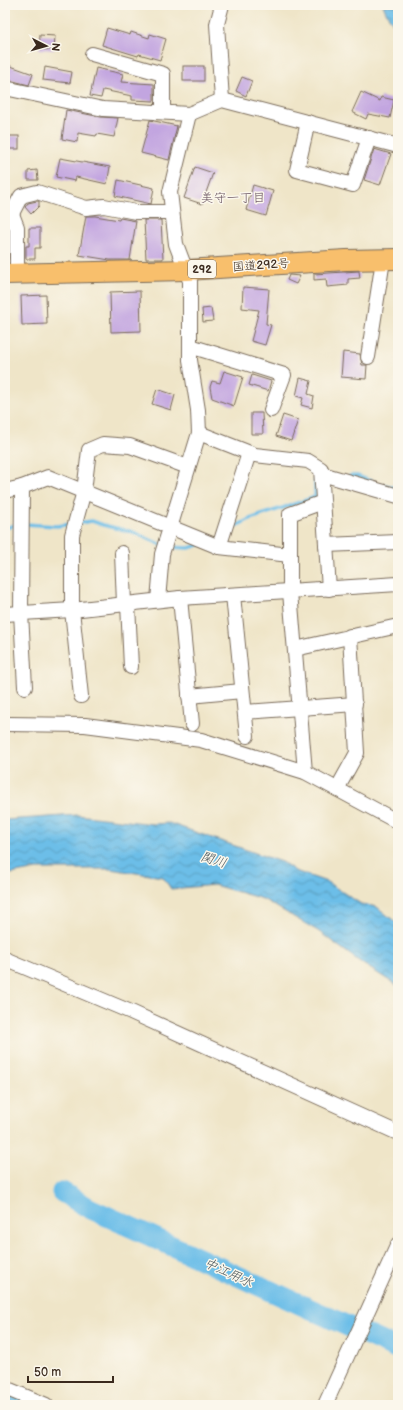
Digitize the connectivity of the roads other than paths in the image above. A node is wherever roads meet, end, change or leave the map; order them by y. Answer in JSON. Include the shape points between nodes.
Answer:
{"nodes":[{"id":1,"x":222,"y":5,"type":"edge"},
{"id":2,"x":92,"y":54,"type":"dead end"},
{"id":3,"x":5,"y":88,"type":"edge"},
{"id":4,"x":222,"y":100,"type":"junction"},
{"id":5,"x":163,"y":112,"type":"junction"},
{"id":6,"x":189,"y":114,"type":"junction"},
{"id":7,"x":308,"y":122,"type":"junction"},
{"id":8,"x":368,"y":138,"type":"junction"},
{"id":9,"x":398,"y":146,"type":"edge"},
{"id":10,"x":172,"y":212,"type":"junction"},
{"id":11,"x":9,"y":217,"type":"edge"},
{"id":12,"x":390,"y":260,"type":"edge"},
{"id":13,"x":187,"y":270,"type":"junction"},
{"id":14,"x":11,"y":274,"type":"edge"},
{"id":15,"x":190,"y":346,"type":"junction"},
{"id":16,"x":368,"y":357,"type":"dead end"},
{"id":17,"x":272,"y":410,"type":"dead end"},
{"id":18,"x":199,"y":433,"type":"junction"},
{"id":19,"x":249,"y":453,"type":"junction"},
{"id":20,"x":188,"y":467,"type":"junction"},
{"id":21,"x":322,"y":474,"type":"junction"},
{"id":22,"x":22,"y":487,"type":"junction"},
{"id":23,"x":5,"y":491,"type":"edge"},
{"id":24,"x":84,"y":491,"type":"junction"},
{"id":25,"x":398,"y":496,"type":"edge"},
{"id":26,"x":323,"y":502,"type":"junction"},
{"id":27,"x":169,"y":527,"type":"junction"},
{"id":28,"x":398,"y":542,"type":"edge"},
{"id":29,"x":326,"y":545,"type":"junction"},
{"id":30,"x":218,"y":547,"type":"junction"},
{"id":31,"x":122,"y":553,"type":"dead end"},
{"id":32,"x":290,"y":556,"type":"junction"},
{"id":33,"x":398,"y":584,"type":"edge"},
{"id":34,"x":329,"y":589,"type":"junction"},
{"id":35,"x":290,"y":592,"type":"junction"},
{"id":36,"x":233,"y":595,"type":"junction"},
{"id":37,"x":180,"y":598,"type":"junction"},
{"id":38,"x":158,"y":600,"type":"junction"},
{"id":39,"x":126,"y":604,"type":"junction"},
{"id":40,"x":72,"y":610,"type":"junction"},
{"id":41,"x":21,"y":613,"type":"junction"},
{"id":42,"x":5,"y":614,"type":"edge"},
{"id":43,"x":398,"y":626,"type":"edge"},
{"id":44,"x":350,"y":636,"type":"junction"},
{"id":45,"x":295,"y":649,"type":"junction"},
{"id":46,"x":131,"y":667,"type":"dead end"},
{"id":47,"x":26,"y":687,"type":"dead end"},
{"id":48,"x":242,"y":692,"type":"junction"},
{"id":49,"x":81,"y":696,"type":"dead end"},
{"id":50,"x":189,"y":696,"type":"junction"},
{"id":51,"x":355,"y":704,"type":"junction"},
{"id":52,"x":300,"y":709,"type":"junction"},
{"id":53,"x":244,"y":712,"type":"junction"},
{"id":54,"x":5,"y":724,"type":"edge"},
{"id":55,"x":192,"y":724,"type":"dead end"},
{"id":56,"x":247,"y":736,"type":"dead end"},
{"id":57,"x":305,"y":772,"type":"junction"},
{"id":58,"x":337,"y":789,"type":"junction"},
{"id":59,"x":398,"y":822,"type":"edge"},
{"id":60,"x":5,"y":959,"type":"edge"},
{"id":61,"x":398,"y":1133,"type":"edge"},
{"id":62,"x":398,"y":1244,"type":"edge"},
{"id":63,"x":5,"y":1388,"type":"edge"},
{"id":64,"x":46,"y":1405,"type":"edge"},
{"id":65,"x":324,"y":1405,"type":"edge"}],
"edges":[{"from":1,"to":4,"type":"street","via":[[217,24]]},
{"from":2,"to":5,"type":"street","via":[[163,74]]},
{"from":3,"to":5,"type":"street","via":[[103,109]]},
{"from":4,"to":6,"type":"street"},
{"from":4,"to":7,"type":"street"},
{"from":5,"to":6,"type":"street"},
{"from":6,"to":10,"type":"street","via":[[170,192]]},
{"from":7,"to":8,"type":"street"},
{"from":7,"to":8,"type":"street","via":[[297,170],[353,185]]},
{"from":8,"to":9,"type":"street"},
{"from":10,"to":11,"type":"street","via":[[136,212],[104,206],[86,208],[37,192],[21,196]]},
{"from":10,"to":13,"type":"street","via":[[176,244]]},
{"from":11,"to":14,"type":"street","via":[[17,227]]},
{"from":12,"to":13,"type":"highway","name":"国道292号","number":"292","via":[[346,260]]},
{"from":12,"to":16,"type":"street"},
{"from":13,"to":14,"type":"highway","name":"国道292号","number":"292"},
{"from":13,"to":15,"type":"street","via":[[190,281]]},
{"from":15,"to":17,"type":"street","via":[[284,375]]},
{"from":15,"to":18,"type":"street"},
{"from":18,"to":19,"type":"street"},
{"from":18,"to":20,"type":"street"},
{"from":19,"to":21,"type":"street","via":[[308,461],[321,469]]},
{"from":19,"to":30,"type":"street"},
{"from":20,"to":24,"type":"street","via":[[130,446],[103,444],[89,450]]},
{"from":20,"to":27,"type":"street"},
{"from":21,"to":25,"type":"street"},
{"from":21,"to":26,"type":"street"},
{"from":22,"to":23,"type":"street"},
{"from":22,"to":24,"type":"street","via":[[48,477]]},
{"from":22,"to":41,"type":"street"},
{"from":24,"to":27,"type":"street"},
{"from":24,"to":40,"type":"street","via":[[72,535]]},
{"from":26,"to":29,"type":"street"},
{"from":26,"to":32,"type":"street","via":[[290,514]]},
{"from":27,"to":30,"type":"street"},
{"from":27,"to":38,"type":"street","via":[[162,554]]},
{"from":28,"to":29,"type":"street"},
{"from":29,"to":34,"type":"street"},
{"from":30,"to":32,"type":"street"},
{"from":31,"to":39,"type":"street"},
{"from":32,"to":35,"type":"street"},
{"from":33,"to":34,"type":"street"},
{"from":34,"to":35,"type":"street"},
{"from":35,"to":36,"type":"street"},
{"from":35,"to":45,"type":"street"},
{"from":36,"to":37,"type":"street"},
{"from":36,"to":48,"type":"street"},
{"from":37,"to":38,"type":"street"},
{"from":37,"to":50,"type":"street"},
{"from":38,"to":39,"type":"street"},
{"from":39,"to":40,"type":"street"},
{"from":39,"to":46,"type":"street"},
{"from":40,"to":41,"type":"street"},
{"from":40,"to":49,"type":"street"},
{"from":41,"to":42,"type":"street"},
{"from":41,"to":47,"type":"street"},
{"from":43,"to":44,"type":"street"},
{"from":44,"to":45,"type":"street"},
{"from":44,"to":51,"type":"street"},
{"from":45,"to":52,"type":"street"},
{"from":48,"to":50,"type":"street"},
{"from":48,"to":53,"type":"street"},
{"from":50,"to":55,"type":"street"},
{"from":51,"to":52,"type":"street"},
{"from":51,"to":58,"type":"street","via":[[357,753]]},
{"from":52,"to":53,"type":"street"},
{"from":52,"to":57,"type":"street"},
{"from":53,"to":56,"type":"street"},
{"from":54,"to":57,"type":"street","via":[[85,725],[201,740]]},
{"from":57,"to":58,"type":"street"},
{"from":58,"to":59,"type":"street"},
{"from":60,"to":61,"type":"street","via":[[131,1012]]},
{"from":62,"to":65,"type":"street"},
{"from":63,"to":64,"type":"street"}]}
